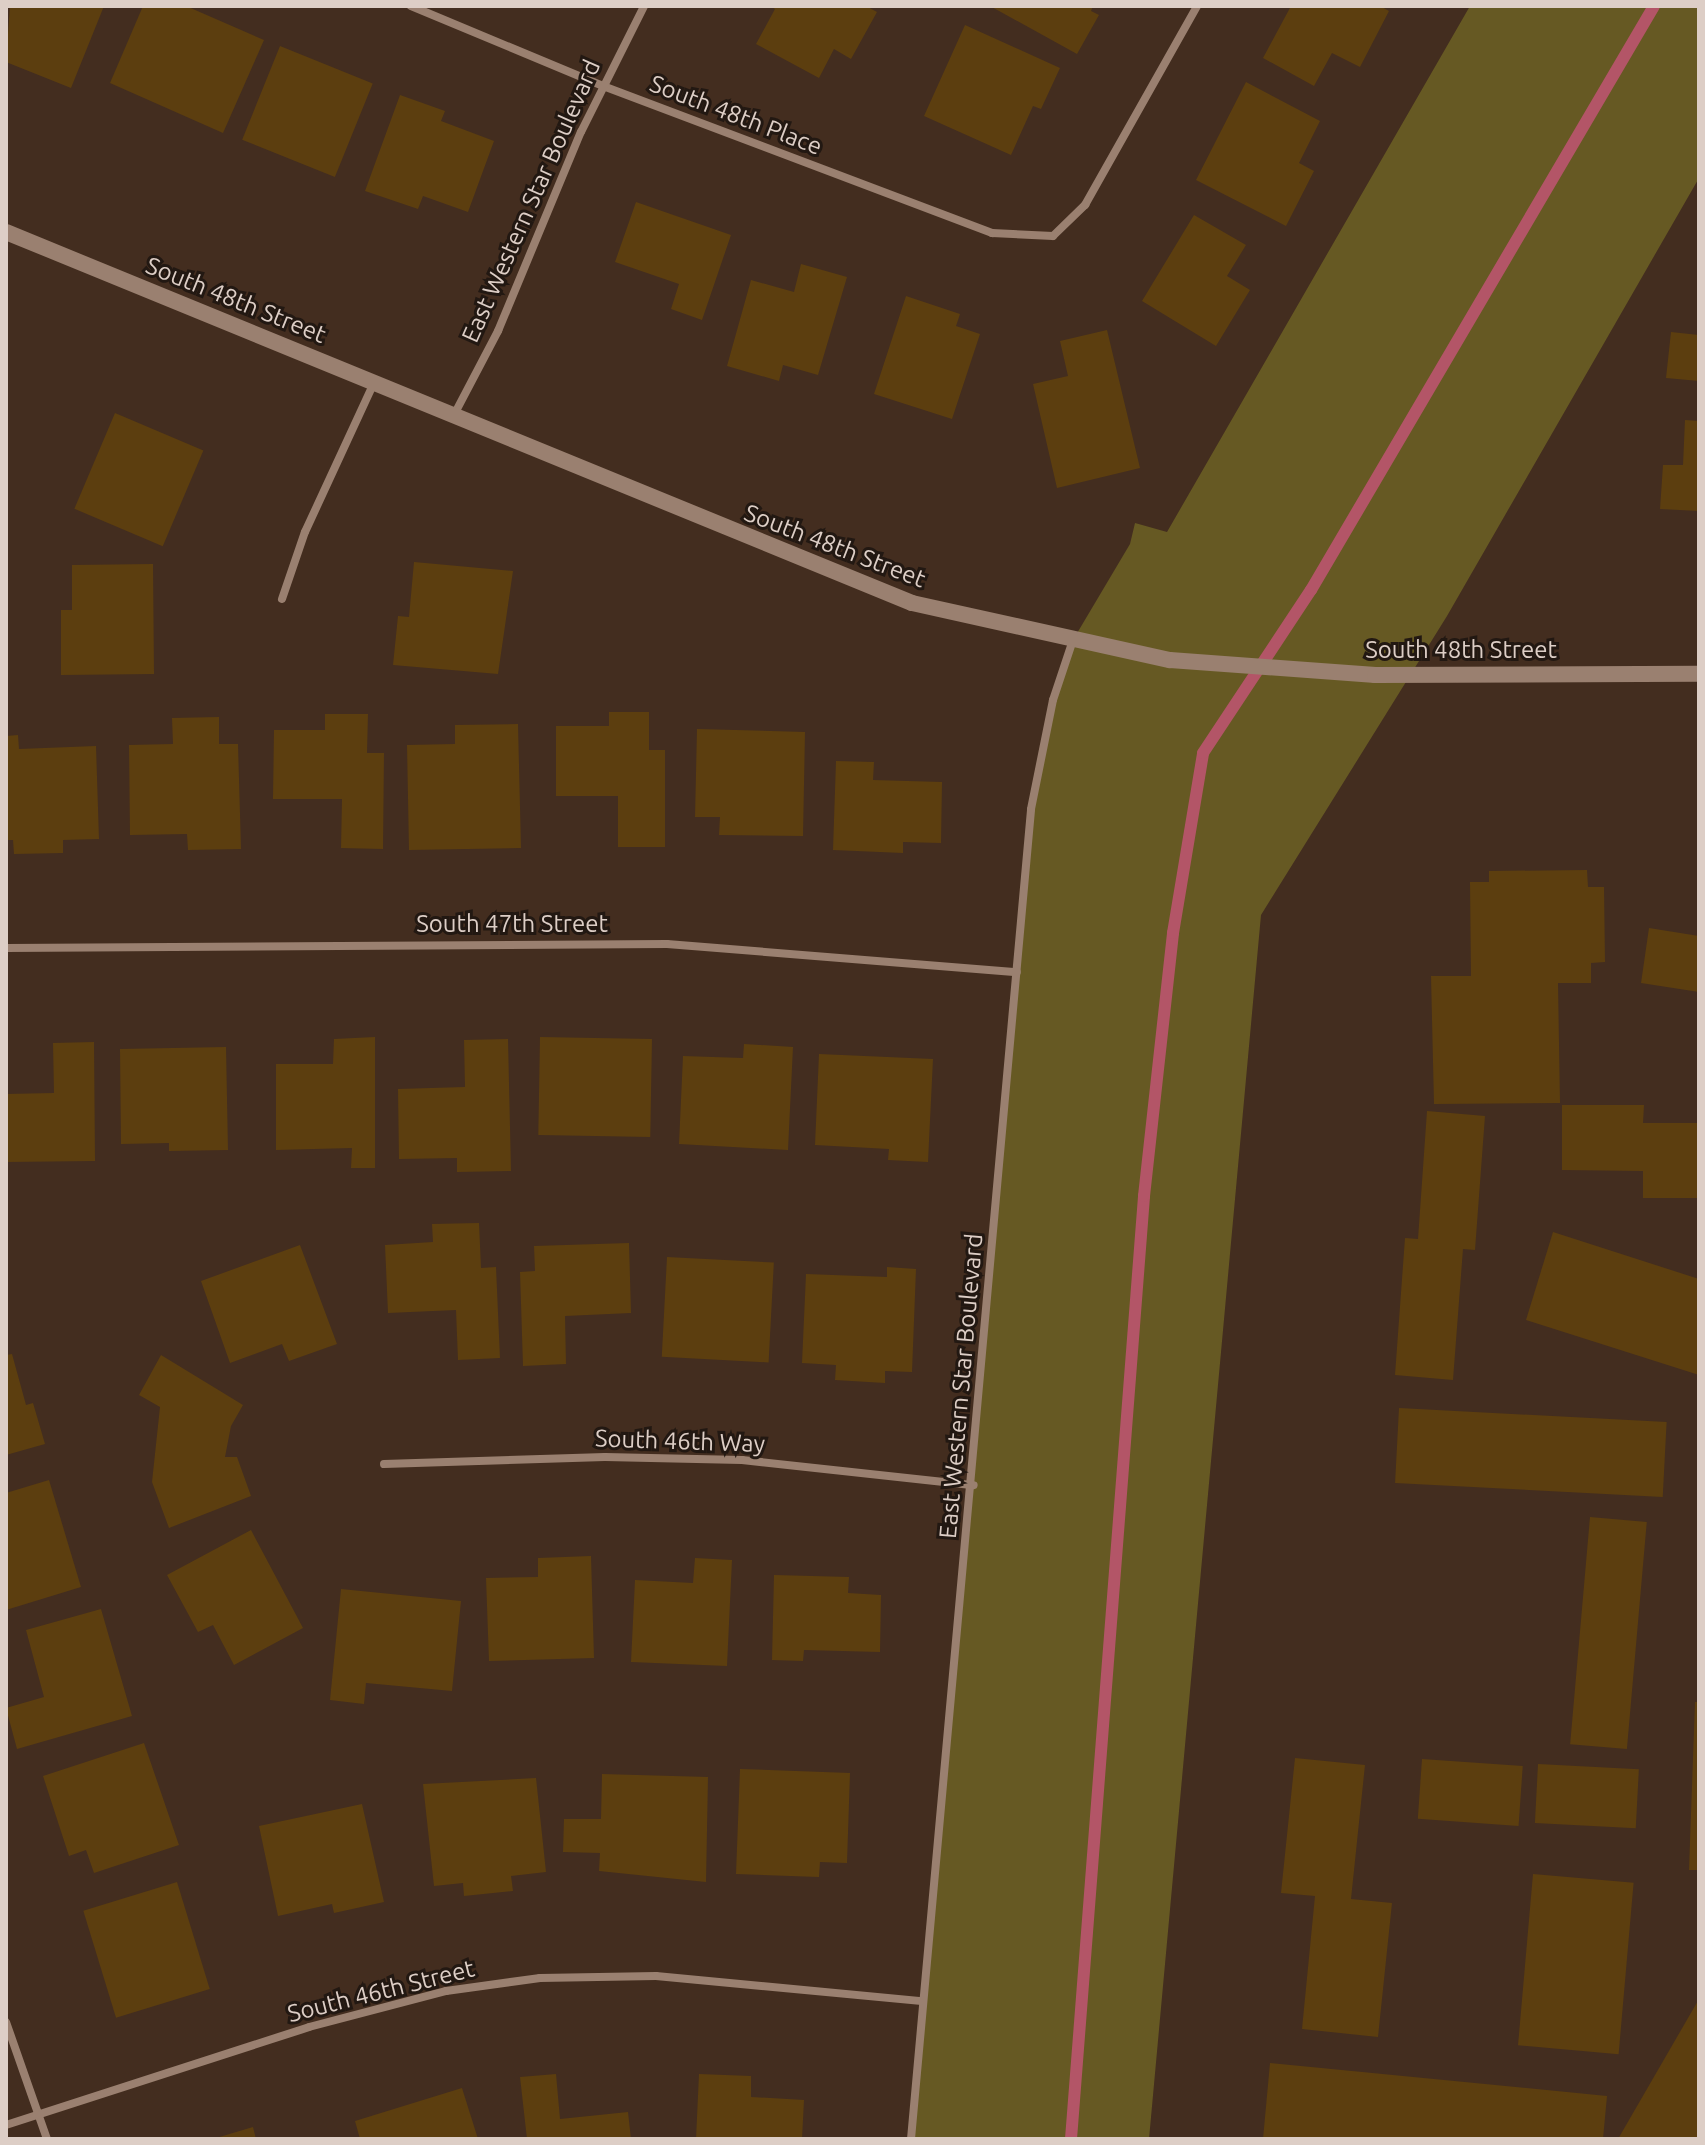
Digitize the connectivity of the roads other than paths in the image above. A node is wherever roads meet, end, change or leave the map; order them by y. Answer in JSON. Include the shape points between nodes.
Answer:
{"nodes":[{"id":1,"x":411,"y":6,"type":"edge"},
{"id":2,"x":644,"y":6,"type":"edge"},
{"id":3,"x":1197,"y":6,"type":"edge"},
{"id":4,"x":603,"y":86,"type":"junction"},
{"id":5,"x":6,"y":232,"type":"edge"},
{"id":6,"x":374,"y":382,"type":"junction"},
{"id":7,"x":455,"y":413,"type":"junction"},
{"id":8,"x":282,"y":599,"type":"dead end"},
{"id":9,"x":1073,"y":640,"type":"junction"},
{"id":10,"x":1699,"y":674,"type":"edge"},
{"id":11,"x":6,"y":948,"type":"edge"},
{"id":12,"x":1017,"y":972,"type":"junction"},
{"id":13,"x":384,"y":1464,"type":"dead end"},
{"id":14,"x":974,"y":1485,"type":"junction"},
{"id":15,"x":922,"y":2001,"type":"junction"},
{"id":16,"x":6,"y":2022,"type":"edge"},
{"id":17,"x":38,"y":2115,"type":"junction"},
{"id":18,"x":6,"y":2125,"type":"edge"},
{"id":19,"x":47,"y":2139,"type":"edge"},
{"id":20,"x":911,"y":2139,"type":"edge"}],
"edges":[{"from":1,"to":4,"type":"street","name":"South 48th Place"},
{"from":2,"to":4,"type":"street","name":"East Western Star Boulevard"},
{"from":3,"to":4,"type":"street","name":"South 48th Place","via":[[1085,205],[1053,236],[992,233]]},
{"from":4,"to":7,"type":"street","name":"East Western Star Boulevard","via":[[498,331]]},
{"from":5,"to":6,"type":"main road","name":"South 48th Street"},
{"from":6,"to":7,"type":"main road","name":"South 48th Street"},
{"from":6,"to":8,"type":"street","via":[[305,532]]},
{"from":7,"to":9,"type":"main road","name":"South 48th Street","via":[[751,541],[912,603]]},
{"from":9,"to":10,"type":"main road","name":"South 48th Street","via":[[1170,660],[1314,673]]},
{"from":9,"to":12,"type":"street","name":"East Western Star Boulevard","via":[[1053,700],[1031,809]]},
{"from":11,"to":12,"type":"street","name":"South 47th Street","via":[[667,944]]},
{"from":12,"to":14,"type":"street","name":"East Western Star Boulevard"},
{"from":13,"to":14,"type":"street","name":"South 46th Way","via":[[605,1457],[742,1460]]},
{"from":14,"to":15,"type":"street","name":"East Western Star Boulevard"},
{"from":15,"to":17,"type":"street","name":"South 46th Street","via":[[656,1976],[540,1978],[446,1991],[324,2023]]},
{"from":15,"to":20,"type":"street","name":"East Western Star Boulevard"},
{"from":16,"to":17,"type":"street"},
{"from":17,"to":18,"type":"street","name":"South 46th Street"},
{"from":17,"to":19,"type":"street"}]}
